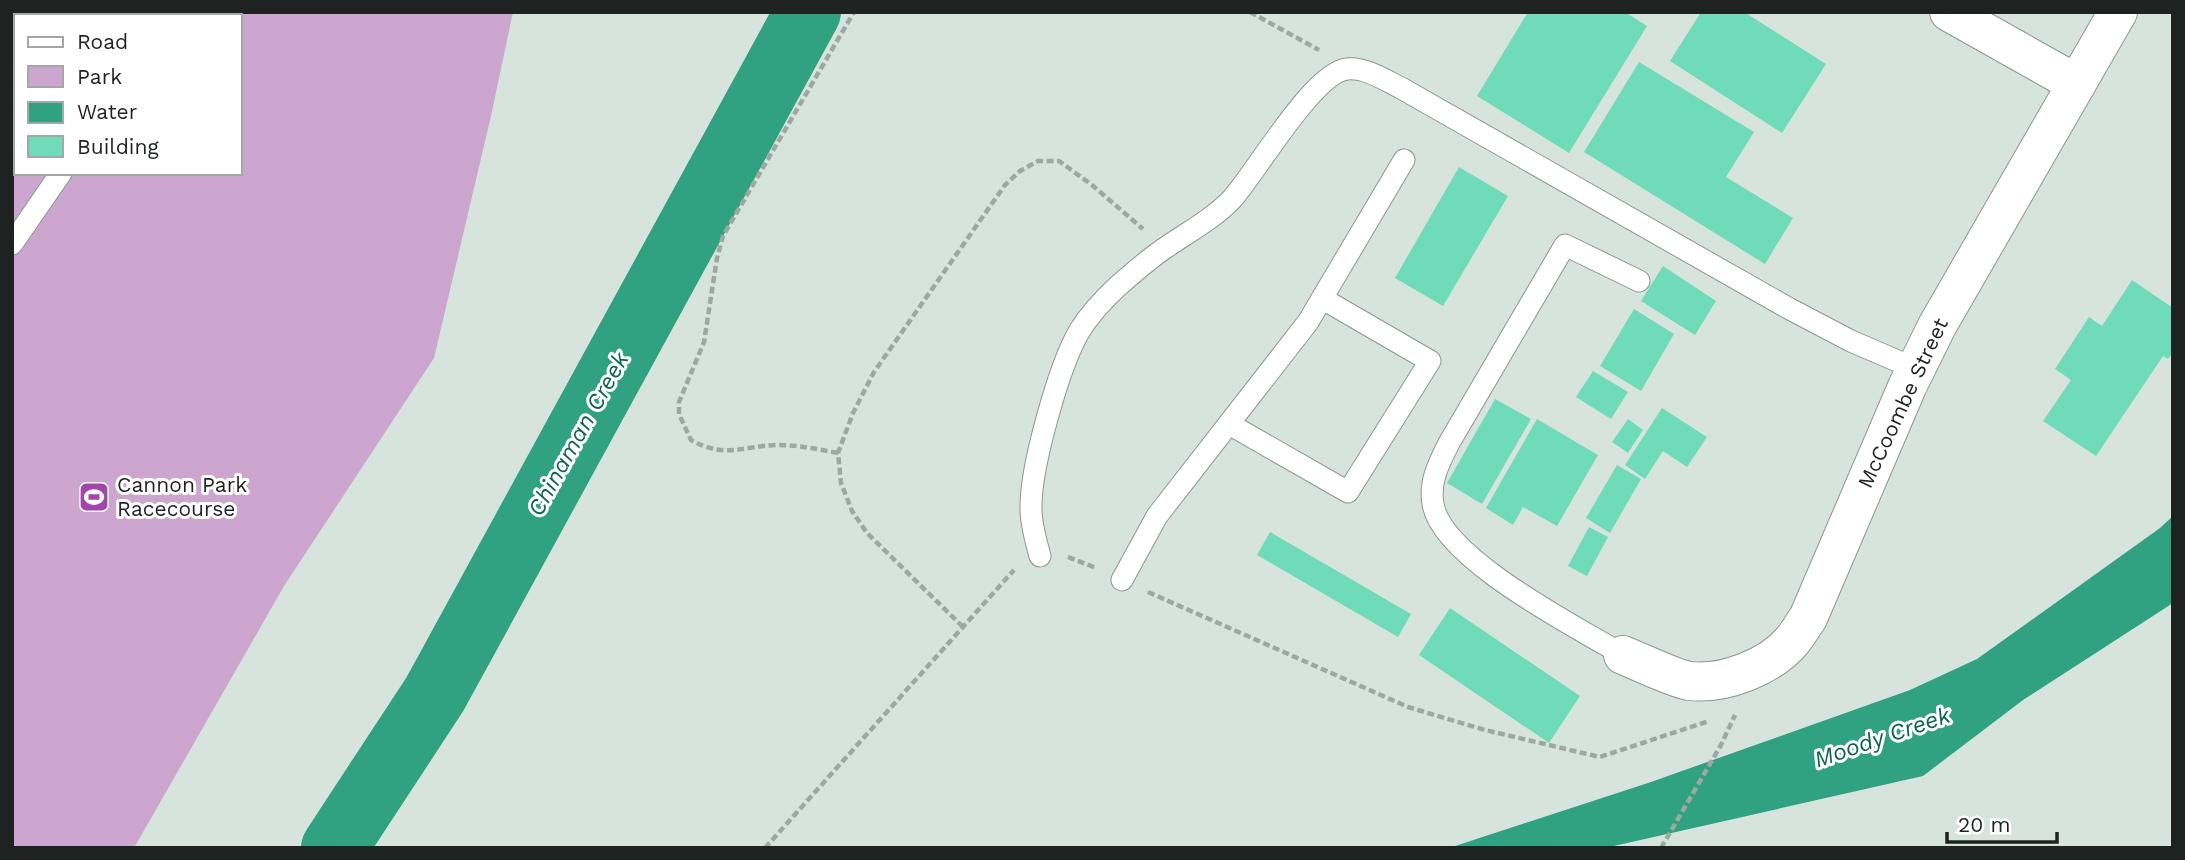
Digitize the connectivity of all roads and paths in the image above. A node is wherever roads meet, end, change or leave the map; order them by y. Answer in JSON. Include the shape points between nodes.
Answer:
{"nodes":[{"id":1,"x":854,"y":12,"type":"edge"},
{"id":2,"x":1250,"y":12,"type":"edge"},
{"id":3,"x":1949,"y":12,"type":"edge"},
{"id":4,"x":2118,"y":12,"type":"edge"},
{"id":5,"x":1346,"y":69,"type":"junction"},
{"id":6,"x":2077,"y":84,"type":"junction"},
{"id":7,"x":1404,"y":160,"type":"dead end"},
{"id":8,"x":60,"y":175,"type":"edge"},
{"id":9,"x":12,"y":244,"type":"edge"},
{"id":10,"x":1165,"y":248,"type":"junction"},
{"id":11,"x":1639,"y":281,"type":"dead end"},
{"id":12,"x":1322,"y":299,"type":"junction"},
{"id":13,"x":1916,"y":369,"type":"junction"},
{"id":14,"x":1229,"y":424,"type":"junction"},
{"id":15,"x":838,"y":453,"type":"junction"},
{"id":16,"x":1040,"y":556,"type":"junction"},
{"id":17,"x":1122,"y":580,"type":"junction"},
{"id":18,"x":962,"y":626,"type":"junction"},
{"id":19,"x":1623,"y":655,"type":"joint"},
{"id":20,"x":1729,"y":714,"type":"dead end"},
{"id":21,"x":1710,"y":721,"type":"dead end"},
{"id":22,"x":765,"y":848,"type":"edge"},
{"id":23,"x":1661,"y":848,"type":"edge"}],
"edges":[{"from":1,"to":15,"type":"path","via":[[723,236],[704,342],[679,402],[679,414],[691,440],[712,450],[776,445]]},
{"from":2,"to":5,"type":"path"},
{"from":3,"to":6,"type":"street"},
{"from":4,"to":6,"type":"street","name":"McCoombe Street"},
{"from":5,"to":10,"type":"lane","via":[[1330,75],[1298,108],[1231,200]]},
{"from":5,"to":13,"type":"lane","via":[[1362,70],[1401,88],[1788,308]]},
{"from":6,"to":13,"type":"street","name":"McCoombe Street"},
{"from":7,"to":12,"type":"lane"},
{"from":8,"to":9,"type":"lane"},
{"from":10,"to":15,"type":"path","via":[[1059,162],[1038,161],[1020,171],[1005,185],[874,372]]},
{"from":10,"to":16,"type":"lane","via":[[1096,308],[1069,353],[1032,488],[1031,511]]},
{"from":11,"to":19,"type":"lane","via":[[1564,244],[1449,443],[1432,489],[1438,521],[1459,545],[1505,584]]},
{"from":12,"to":14,"type":"lane"},
{"from":12,"to":14,"type":"lane","via":[[1430,361],[1348,492]]},
{"from":13,"to":19,"type":"street","name":"McCoombe Street","via":[[1808,618],[1792,641],[1756,667],[1715,680],[1688,681]]},
{"from":14,"to":17,"type":"lane","via":[[1157,516]]},
{"from":15,"to":18,"type":"path","via":[[841,483],[867,533]]},
{"from":16,"to":17,"type":"path","via":[[1064,556]]},
{"from":16,"to":18,"type":"path","via":[[1018,566]]},
{"from":17,"to":21,"type":"path","via":[[1408,707],[1485,730],[1600,757]]},
{"from":18,"to":22,"type":"path"},
{"from":20,"to":23,"type":"path","via":[[1736,711]]}]}
